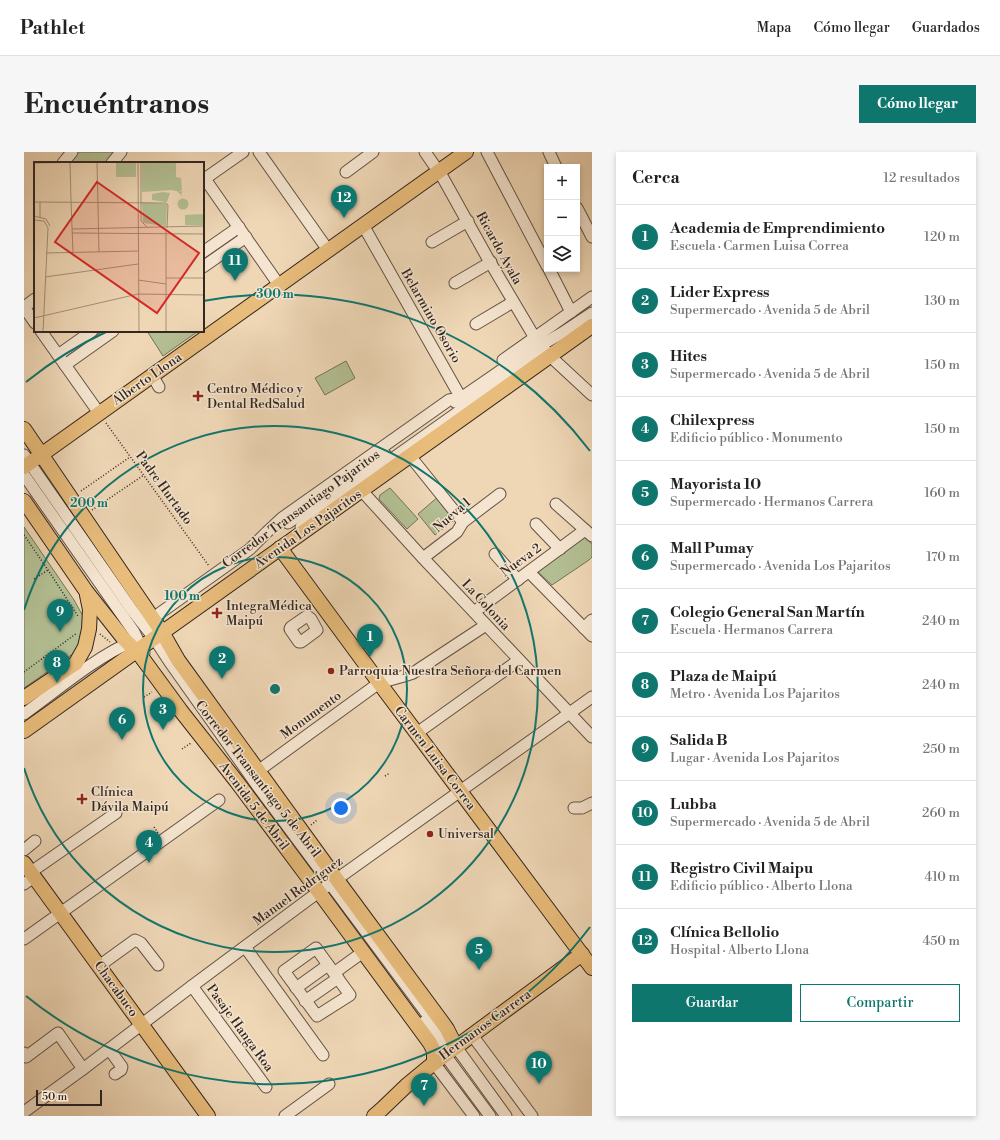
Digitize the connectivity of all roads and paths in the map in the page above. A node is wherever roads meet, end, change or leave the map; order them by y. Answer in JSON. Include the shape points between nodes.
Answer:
{"nodes":[{"id":1,"x":72,"y":152,"type":"edge"},
{"id":2,"x":121,"y":152,"type":"edge"},
{"id":3,"x":242,"y":152,"type":"edge"},
{"id":4,"x":259,"y":152,"type":"edge"},
{"id":5,"x":373,"y":152,"type":"edge"},
{"id":6,"x":425,"y":152,"type":"edge"},
{"id":7,"x":466,"y":152,"type":"edge"},
{"id":8,"x":487,"y":152,"type":"edge"},
{"id":9,"x":549,"y":152,"type":"edge"},
{"id":10,"x":64,"y":162,"type":"edge"},
{"id":11,"x":113,"y":162,"type":"edge"},
{"id":12,"x":555,"y":164,"type":"edge"},
{"id":13,"x":439,"y":171,"type":"junction"},
{"id":14,"x":346,"y":172,"type":"dead end"},
{"id":15,"x":204,"y":179,"type":"edge"},
{"id":16,"x":580,"y":214,"type":"edge"},
{"id":17,"x":468,"y":221,"type":"junction"},
{"id":18,"x":363,"y":225,"type":"junction"},
{"id":19,"x":239,"y":227,"type":"junction"},
{"id":20,"x":246,"y":237,"type":"junction"},
{"id":21,"x":592,"y":237,"type":"edge"},
{"id":22,"x":432,"y":242,"type":"dead end"},
{"id":23,"x":328,"y":250,"type":"junction"},
{"id":24,"x":204,"y":251,"type":"edge"},
{"id":25,"x":544,"y":260,"type":"edge"},
{"id":26,"x":491,"y":262,"type":"junction"},
{"id":27,"x":204,"y":266,"type":"edge"},
{"id":28,"x":551,"y":272,"type":"edge"},
{"id":29,"x":455,"y":283,"type":"dead end"},
{"id":30,"x":279,"y":285,"type":"junction"},
{"id":31,"x":592,"y":297,"type":"edge"},
{"id":32,"x":34,"y":300,"type":"edge"},
{"id":33,"x":513,"y":302,"type":"junction"},
{"id":34,"x":24,"y":307,"type":"edge"},
{"id":35,"x":571,"y":312,"type":"junction"},
{"id":36,"x":592,"y":314,"type":"edge"},
{"id":37,"x":34,"y":322,"type":"edge"},
{"id":38,"x":592,"y":323,"type":"edge"},
{"id":39,"x":476,"y":324,"type":"dead end"},
{"id":40,"x":592,"y":326,"type":"edge"},
{"id":41,"x":42,"y":332,"type":"edge"},
{"id":42,"x":91,"y":332,"type":"edge"},
{"id":43,"x":112,"y":332,"type":"edge"},
{"id":44,"x":543,"y":348,"type":"junction"},
{"id":45,"x":58,"y":355,"type":"junction"},
{"id":46,"x":65,"y":365,"type":"junction"},
{"id":47,"x":459,"y":393,"type":"junction"},
{"id":48,"x":592,"y":395,"type":"edge"},
{"id":49,"x":462,"y":409,"type":"junction"},
{"id":50,"x":98,"y":413,"type":"junction"},
{"id":51,"x":457,"y":423,"type":"junction"},
{"id":52,"x":24,"y":429,"type":"edge"},
{"id":53,"x":41,"y":454,"type":"junction"},
{"id":54,"x":410,"y":456,"type":"junction"},
{"id":55,"x":130,"y":457,"type":"junction"},
{"id":56,"x":25,"y":465,"type":"edge"},
{"id":57,"x":144,"y":475,"type":"junction"},
{"id":58,"x":362,"y":491,"type":"junction"},
{"id":59,"x":500,"y":494,"type":"dead end"},
{"id":60,"x":70,"y":498,"type":"junction"},
{"id":61,"x":24,"y":501,"type":"edge"},
{"id":62,"x":556,"y":504,"type":"dead end"},
{"id":63,"x":82,"y":516,"type":"junction"},
{"id":64,"x":463,"y":522,"type":"junction"},
{"id":65,"x":536,"y":524,"type":"dead end"},
{"id":66,"x":589,"y":533,"type":"edge"},
{"id":67,"x":24,"y":535,"type":"edge"},
{"id":68,"x":280,"y":548,"type":"junction"},
{"id":69,"x":560,"y":549,"type":"junction"},
{"id":70,"x":495,"y":554,"type":"dead end"},
{"id":71,"x":423,"y":558,"type":"junction"},
{"id":72,"x":48,"y":570,"type":"junction"},
{"id":73,"x":529,"y":572,"type":"junction"},
{"id":74,"x":215,"y":574,"type":"junction"},
{"id":75,"x":34,"y":579,"type":"dead end"},
{"id":76,"x":518,"y":580,"type":"junction"},
{"id":77,"x":86,"y":591,"type":"junction"},
{"id":78,"x":327,"y":611,"type":"junction"},
{"id":79,"x":474,"y":612,"type":"junction"},
{"id":80,"x":80,"y":621,"type":"dead end"},
{"id":81,"x":312,"y":622,"type":"dead end"},
{"id":82,"x":588,"y":624,"type":"edge"},
{"id":83,"x":486,"y":625,"type":"junction"},
{"id":84,"x":79,"y":631,"type":"dead end"},
{"id":85,"x":144,"y":636,"type":"junction"},
{"id":86,"x":592,"y":636,"type":"edge"},
{"id":87,"x":519,"y":660,"type":"junction"},
{"id":88,"x":76,"y":663,"type":"junction"},
{"id":89,"x":24,"y":672,"type":"edge"},
{"id":90,"x":379,"y":683,"type":"junction"},
{"id":91,"x":154,"y":690,"type":"dead end"},
{"id":92,"x":592,"y":697,"type":"edge"},
{"id":93,"x":24,"y":698,"type":"edge"},
{"id":94,"x":144,"y":698,"type":"dead end"},
{"id":95,"x":570,"y":713,"type":"junction"},
{"id":96,"x":24,"y":714,"type":"edge"},
{"id":97,"x":24,"y":731,"type":"edge"},
{"id":98,"x":417,"y":733,"type":"junction"},
{"id":99,"x":592,"y":736,"type":"edge"},
{"id":100,"x":192,"y":743,"type":"dead end"},
{"id":101,"x":182,"y":749,"type":"dead end"},
{"id":102,"x":258,"y":772,"type":"junction"},
{"id":103,"x":390,"y":773,"type":"dead end"},
{"id":104,"x":385,"y":776,"type":"dead end"},
{"id":105,"x":259,"y":788,"type":"junction"},
{"id":106,"x":460,"y":791,"type":"junction"},
{"id":107,"x":219,"y":800,"type":"dead end"},
{"id":108,"x":592,"y":803,"type":"edge"},
{"id":109,"x":574,"y":808,"type":"dead end"},
{"id":110,"x":116,"y":813,"type":"dead end"},
{"id":111,"x":317,"y":820,"type":"dead end"},
{"id":112,"x":311,"y":825,"type":"dead end"},
{"id":113,"x":35,"y":841,"type":"dead end"},
{"id":114,"x":24,"y":850,"type":"edge"},
{"id":115,"x":28,"y":874,"type":"edge"},
{"id":116,"x":327,"y":886,"type":"junction"},
{"id":117,"x":60,"y":913,"type":"junction"},
{"id":118,"x":25,"y":937,"type":"edge"},
{"id":119,"x":245,"y":947,"type":"junction"},
{"id":120,"x":363,"y":952,"type":"junction"},
{"id":121,"x":582,"y":954,"type":"junction"},
{"id":122,"x":99,"y":966,"type":"junction"},
{"id":123,"x":158,"y":966,"type":"dead end"},
{"id":124,"x":592,"y":968,"type":"edge"},
{"id":125,"x":389,"y":970,"type":"junction"},
{"id":126,"x":333,"y":972,"type":"junction"},
{"id":127,"x":192,"y":986,"type":"junction"},
{"id":128,"x":296,"y":988,"type":"junction"},
{"id":129,"x":305,"y":1000,"type":"junction"},
{"id":130,"x":141,"y":1024,"type":"junction"},
{"id":131,"x":472,"y":1035,"type":"junction"},
{"id":132,"x":109,"y":1049,"type":"junction"},
{"id":133,"x":24,"y":1053,"type":"edge"},
{"id":134,"x":323,"y":1055,"type":"dead end"},
{"id":135,"x":445,"y":1055,"type":"junction"},
{"id":136,"x":83,"y":1069,"type":"junction"},
{"id":137,"x":115,"y":1074,"type":"dead end"},
{"id":138,"x":329,"y":1084,"type":"dead end"},
{"id":139,"x":266,"y":1087,"type":"dead end"},
{"id":140,"x":24,"y":1112,"type":"edge"},
{"id":141,"x":208,"y":1116,"type":"edge"},
{"id":142,"x":285,"y":1116,"type":"edge"},
{"id":143,"x":374,"y":1116,"type":"edge"},
{"id":144,"x":474,"y":1116,"type":"edge"},
{"id":145,"x":490,"y":1116,"type":"edge"},
{"id":146,"x":506,"y":1116,"type":"edge"},
{"id":147,"x":532,"y":1116,"type":"edge"}],
"edges":[{"from":1,"to":10,"type":"street"},
{"from":2,"to":11,"type":"street"},
{"from":3,"to":15,"type":"street"},
{"from":4,"to":23,"type":"street"},
{"from":5,"to":14,"type":"street"},
{"from":6,"to":13,"type":"street","name":"Ricardo Ayala"},
{"from":7,"to":13,"type":"main road","name":"Alberto Llona"},
{"from":8,"to":25,"type":"street"},
{"from":9,"to":12,"type":"street"},
{"from":13,"to":17,"type":"street","name":"Ricardo Ayala"},
{"from":13,"to":18,"type":"main road","name":"Alberto Llona"},
{"from":15,"to":19,"type":"street"},
{"from":16,"to":21,"type":"street"},
{"from":17,"to":22,"type":"street"},
{"from":17,"to":26,"type":"street","name":"Ricardo Ayala"},
{"from":18,"to":23,"type":"main road","name":"Alberto Llona"},
{"from":18,"to":47,"type":"street","name":"Belarmino Osorio"},
{"from":19,"to":20,"type":"street"},
{"from":19,"to":24,"type":"street"},
{"from":20,"to":27,"type":"street"},
{"from":20,"to":30,"type":"street"},
{"from":23,"to":30,"type":"main road","name":"Alberto Llona"},
{"from":26,"to":29,"type":"street"},
{"from":26,"to":33,"type":"street","name":"Ricardo Ayala"},
{"from":28,"to":35,"type":"street"},
{"from":30,"to":50,"type":"main road","name":"Alberto Llona","via":[[156,381]]},
{"from":31,"to":35,"type":"street","name":"Avenida Los Pajaritos"},
{"from":32,"to":34,"type":"street"},
{"from":33,"to":39,"type":"street"},
{"from":33,"to":44,"type":"street","name":"Ricardo Ayala"},
{"from":34,"to":37,"type":"street"},
{"from":35,"to":44,"type":"street","name":"Avenida Los Pajaritos"},
{"from":36,"to":44,"type":"street","name":"Corredor Transantiago Pajaritos"},
{"from":38,"to":44,"type":"street","name":"Corredor Transantiago Pajaritos","via":[[563,343]]},
{"from":40,"to":44,"type":"main road","name":"Avenida Los Pajaritos"},
{"from":41,"to":45,"type":"street"},
{"from":42,"to":45,"type":"street"},
{"from":43,"to":46,"type":"street"},
{"from":44,"to":47,"type":"street","name":"Avenida Los Pajaritos","via":[[472,381]]},
{"from":44,"to":48,"type":"street","name":"Ricardo Ayala"},
{"from":44,"to":49,"type":"street","name":"Corredor Transantiago Pajaritos","via":[[530,361]]},
{"from":44,"to":51,"type":"main road","name":"Avenida Los Pajaritos"},
{"from":45,"to":46,"type":"street"},
{"from":46,"to":50,"type":"street"},
{"from":47,"to":49,"type":"street","name":"Belarmino Osorio"},
{"from":47,"to":74,"type":"street","name":"Avenida Los Pajaritos","via":[[306,501],[272,527],[250,549]]},
{"from":49,"to":51,"type":"street","name":"Belarmino Osorio"},
{"from":49,"to":85,"type":"street","name":"Corredor Transantiago Pajaritos","via":[[330,503],[258,560]]},
{"from":50,"to":53,"type":"main road","name":"Alberto Llona"},
{"from":50,"to":55,"type":"path","name":"Padre Hurtado"},
{"from":51,"to":54,"type":"main road","name":"Avenida Los Pajaritos"},
{"from":52,"to":53,"type":"main road"},
{"from":53,"to":56,"type":"main road","name":"Alberto Llona"},
{"from":53,"to":60,"type":"main road"},
{"from":54,"to":58,"type":"main road","name":"Avenida Los Pajaritos"},
{"from":54,"to":64,"type":"street"},
{"from":55,"to":57,"type":"path","name":"Padre Hurtado"},
{"from":55,"to":60,"type":"path"},
{"from":56,"to":85,"type":"street","name":"Corredor Transantiago 5 de Abril"},
{"from":57,"to":63,"type":"path"},
{"from":57,"to":74,"type":"path","name":"Padre Hurtado"},
{"from":58,"to":68,"type":"main road","name":"Avenida Los Pajaritos"},
{"from":58,"to":71,"type":"street","name":"La Colonia"},
{"from":59,"to":64,"type":"street","name":"Nueva 1"},
{"from":60,"to":63,"type":"main road"},
{"from":61,"to":77,"type":"main road","name":"Avenida 5 de Abril"},
{"from":62,"to":66,"type":"street"},
{"from":63,"to":85,"type":"main road"},
{"from":64,"to":71,"type":"street","name":"Nueva 1","via":[[457,532]]},
{"from":65,"to":69,"type":"street"},
{"from":66,"to":69,"type":"street","name":"Nueva 2"},
{"from":67,"to":72,"type":"path"},
{"from":68,"to":78,"type":"main road","name":"Carmen Luisa Correa"},
{"from":68,"to":85,"type":"main road","name":"Avenida Los Pajaritos"},
{"from":69,"to":73,"type":"street","name":"Nueva 2"},
{"from":70,"to":76,"type":"street"},
{"from":71,"to":79,"type":"street","name":"La Colonia"},
{"from":72,"to":75,"type":"path"},
{"from":72,"to":80,"type":"path"},
{"from":73,"to":76,"type":"street","name":"Nueva 2"},
{"from":73,"to":82,"type":"street"},
{"from":74,"to":85,"type":"street","name":"Avenida Los Pajaritos"},
{"from":76,"to":79,"type":"street","name":"Nueva 2"},
{"from":77,"to":85,"type":"main road","name":"Avenida 5 de Abril"},
{"from":77,"to":88,"type":"main road","via":[[90,610],[89,629],[85,647]]},
{"from":78,"to":81,"type":"street"},
{"from":78,"to":90,"type":"main road","name":"Carmen Luisa Correa"},
{"from":79,"to":83,"type":"street","name":"La Colonia"},
{"from":82,"to":86,"type":"street"},
{"from":83,"to":87,"type":"street","name":"La Colonia"},
{"from":83,"to":90,"type":"street","name":"Monumento","via":[[412,673]]},
{"from":84,"to":89,"type":"path"},
{"from":85,"to":88,"type":"street","name":"Avenida Los Pajaritos"},
{"from":85,"to":96,"type":"street","name":"Corredor Transantiago Pajaritos","via":[[118,648],[76,675]]},
{"from":85,"to":97,"type":"main road","name":"Avenida Los Pajaritos"},
{"from":85,"to":102,"type":"main road","name":"Avenida 5 de Abril","via":[[178,660]]},
{"from":85,"to":105,"type":"street","name":"Corredor Transantiago 5 de Abril","via":[[169,661]]},
{"from":85,"to":116,"type":"main road","name":"Avenida 5 de Abril","via":[[140,655],[242,789]]},
{"from":87,"to":95,"type":"street","name":"La Colonia"},
{"from":87,"to":98,"type":"street"},
{"from":88,"to":93,"type":"main road","name":"Avenida Los Pajaritos"},
{"from":90,"to":98,"type":"main road","name":"Carmen Luisa Correa"},
{"from":90,"to":102,"type":"street","name":"Monumento"},
{"from":91,"to":94,"type":"path"},
{"from":92,"to":95,"type":"street","name":"Manuel Rodríguez"},
{"from":95,"to":99,"type":"street","name":"La Colonia"},
{"from":95,"to":106,"type":"street","name":"Manuel Rodríguez"},
{"from":98,"to":106,"type":"main road","name":"Carmen Luisa Correa"},
{"from":100,"to":101,"type":"path"},
{"from":102,"to":105,"type":"street","name":"Corredor Transantiago 5 de Abril"},
{"from":102,"to":116,"type":"main road","name":"Avenida 5 de Abril"},
{"from":103,"to":104,"type":"path"},
{"from":105,"to":116,"type":"street","name":"Corredor Transantiago 5 de Abril"},
{"from":106,"to":116,"type":"street","name":"Manuel Rodríguez"},
{"from":106,"to":121,"type":"main road","name":"Carmen Luisa Correa"},
{"from":107,"to":117,"type":"street"},
{"from":108,"to":109,"type":"street","via":[[582,808]]},
{"from":110,"to":115,"type":"street"},
{"from":111,"to":112,"type":"path"},
{"from":113,"to":114,"type":"street"},
{"from":115,"to":117,"type":"main road","name":"Chacabuco"},
{"from":116,"to":119,"type":"street","name":"Manuel Rodríguez"},
{"from":116,"to":120,"type":"main road","name":"Avenida 5 de Abril"},
{"from":116,"to":125,"type":"main road","name":"Avenida 5 de Abril"},
{"from":117,"to":118,"type":"street"},
{"from":117,"to":122,"type":"main road","name":"Chacabuco"},
{"from":119,"to":127,"type":"street","name":"Manuel Rodríguez"},
{"from":119,"to":134,"type":"street"},
{"from":120,"to":125,"type":"main road","name":"Avenida 5 de Abril"},
{"from":120,"to":126,"type":"street"},
{"from":121,"to":124,"type":"main road","name":"Carmen Luisa Correa"},
{"from":121,"to":131,"type":"main road","name":"Hermanos Carrera"},
{"from":122,"to":123,"type":"street","via":[[135,940],[141,943]]},
{"from":122,"to":130,"type":"main road","name":"Chacabuco"},
{"from":125,"to":135,"type":"main road","name":"Avenida 5 de Abril","via":[[434,1051]]},
{"from":125,"to":135,"type":"main road","name":"Avenida 5 de Abril","via":[[447,1029]]},
{"from":126,"to":128,"type":"street"},
{"from":126,"to":128,"type":"street","via":[[316,948],[284,971]]},
{"from":126,"to":129,"type":"street"},
{"from":126,"to":129,"type":"street","via":[[350,994],[316,1016]]},
{"from":127,"to":130,"type":"street","name":"Manuel Rodríguez"},
{"from":127,"to":139,"type":"street","name":"Pasaje Hanga Roa"},
{"from":128,"to":129,"type":"street"},
{"from":130,"to":132,"type":"street","name":"Manuel Rodríguez"},
{"from":130,"to":141,"type":"main road","name":"Chacabuco"},
{"from":131,"to":135,"type":"main road","name":"Hermanos Carrera"},
{"from":131,"to":147,"type":"street"},
{"from":132,"to":136,"type":"street","name":"Manuel Rodríguez"},
{"from":132,"to":137,"type":"street","via":[[122,1067]]},
{"from":133,"to":136,"type":"street","via":[[26,1057],[58,1033]]},
{"from":135,"to":143,"type":"main road","name":"Hermanos Carrera","via":[[414,1078]]},
{"from":135,"to":144,"type":"street","name":"Avenida 5 de Abril"},
{"from":135,"to":145,"type":"street"},
{"from":135,"to":146,"type":"street"},
{"from":136,"to":140,"type":"street","name":"Manuel Rodríguez"},
{"from":138,"to":142,"type":"street"}]}
